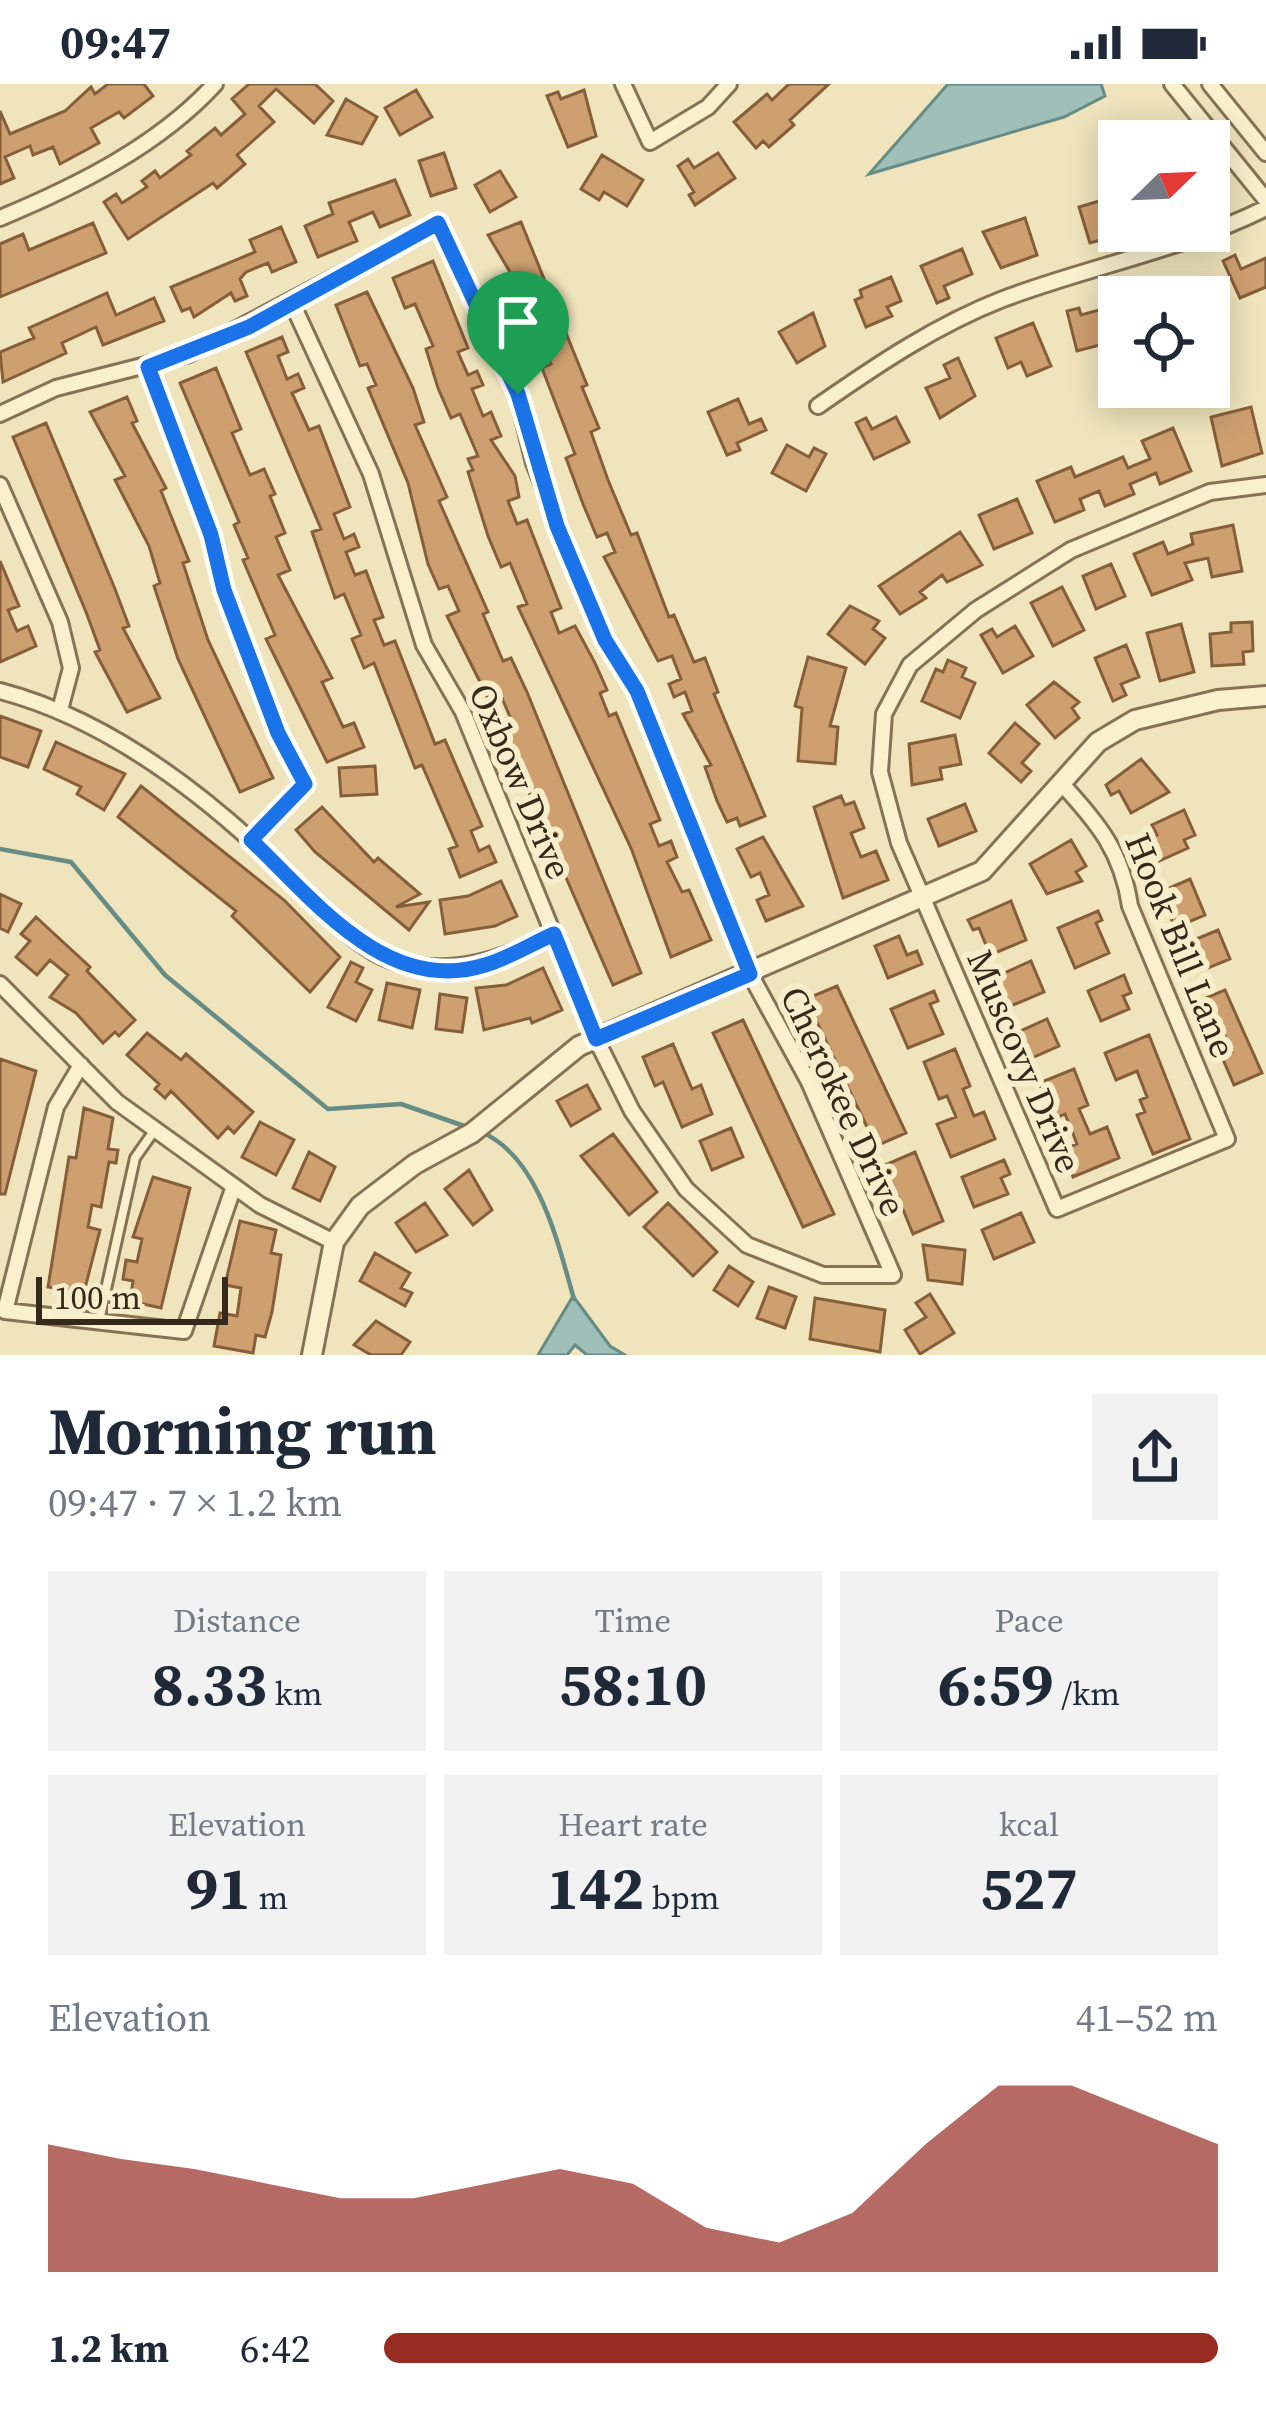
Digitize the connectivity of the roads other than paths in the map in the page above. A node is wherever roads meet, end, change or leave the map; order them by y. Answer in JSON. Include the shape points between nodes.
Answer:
{"nodes":[{"id":1,"x":215,"y":84,"type":"edge"},
{"id":2,"x":623,"y":84,"type":"edge"},
{"id":3,"x":729,"y":84,"type":"edge"},
{"id":4,"x":1172,"y":84,"type":"edge"},
{"id":5,"x":1210,"y":84,"type":"edge"},
{"id":6,"x":1266,"y":154,"type":"edge"},
{"id":7,"x":1266,"y":204,"type":"edge"},
{"id":8,"x":0,"y":218,"type":"edge"},
{"id":9,"x":292,"y":303,"type":"junction"},
{"id":10,"x":148,"y":367,"type":"junction"},
{"id":11,"x":818,"y":406,"type":"dead end"},
{"id":12,"x":0,"y":414,"type":"edge"},
{"id":13,"x":0,"y":485,"type":"edge"},
{"id":14,"x":1266,"y":485,"type":"edge"},
{"id":15,"x":0,"y":691,"type":"edge"},
{"id":16,"x":1266,"y":697,"type":"edge"},
{"id":17,"x":60,"y":710,"type":"junction"},
{"id":18,"x":1061,"y":784,"type":"junction"},
{"id":19,"x":251,"y":840,"type":"junction"},
{"id":20,"x":923,"y":900,"type":"junction"},
{"id":21,"x":554,"y":934,"type":"junction"},
{"id":22,"x":750,"y":974,"type":"junction"},
{"id":23,"x":0,"y":984,"type":"edge"},
{"id":24,"x":596,"y":1039,"type":"junction"},
{"id":25,"x":81,"y":1065,"type":"junction"},
{"id":26,"x":155,"y":1129,"type":"junction"},
{"id":27,"x":1227,"y":1139,"type":"joint"},
{"id":28,"x":235,"y":1186,"type":"junction"},
{"id":29,"x":334,"y":1242,"type":"junction"},
{"id":30,"x":892,"y":1275,"type":"joint"},
{"id":31,"x":99,"y":1321,"type":"junction"},
{"id":32,"x":312,"y":1355,"type":"edge"}],
"edges":[{"from":1,"to":8,"type":"street","via":[[110,164]]},
{"from":2,"to":3,"type":"street","via":[[650,142]]},
{"from":4,"to":7,"type":"street"},
{"from":5,"to":6,"type":"street"},
{"from":7,"to":11,"type":"street","via":[[1216,232],[999,301],[931,332]]},
{"from":9,"to":10,"type":"street"},
{"from":9,"to":21,"type":"street","name":"Oxbow Drive","via":[[371,474],[424,645],[463,712]]},
{"from":9,"to":22,"type":"street","name":"Cherokee Drive","via":[[438,223],[518,394],[557,526],[605,640],[637,691]]},
{"from":10,"to":12,"type":"street","via":[[56,388]]},
{"from":10,"to":19,"type":"street","via":[[239,631],[305,784]]},
{"from":13,"to":17,"type":"street","via":[[60,622],[71,668]]},
{"from":14,"to":20,"type":"street","via":[[1210,492],[1071,550],[976,610],[910,665],[884,714],[880,772]]},
{"from":15,"to":17,"type":"street"},
{"from":16,"to":18,"type":"street","via":[[1135,720],[1098,742]]},
{"from":17,"to":19,"type":"street","via":[[170,774]]},
{"from":18,"to":20,"type":"street","via":[[982,871]]},
{"from":18,"to":27,"type":"street","name":"Hook Bill Lane","via":[[1104,830],[1124,867],[1130,906]]},
{"from":19,"to":21,"type":"street","via":[[391,961],[482,966]]},
{"from":20,"to":22,"type":"street"},
{"from":20,"to":27,"type":"street","name":"Muscovy Drive","via":[[1057,1209]]},
{"from":21,"to":24,"type":"street","name":"Oxbow Drive"},
{"from":22,"to":24,"type":"street"},
{"from":22,"to":30,"type":"street","name":"Cherokee Drive","via":[[809,1082]]},
{"from":23,"to":25,"type":"street"},
{"from":24,"to":29,"type":"street","via":[[360,1206]]},
{"from":24,"to":30,"type":"street","name":"Oxbow Drive","via":[[632,1111],[686,1189],[747,1244],[823,1275]]},
{"from":25,"to":26,"type":"street"},
{"from":25,"to":31,"type":"street","via":[[56,1107],[5,1311]]},
{"from":26,"to":28,"type":"street"},
{"from":26,"to":31,"type":"lane","via":[[135,1158]]},
{"from":28,"to":29,"type":"street"},
{"from":28,"to":31,"type":"street","via":[[184,1331]]},
{"from":29,"to":32,"type":"street"}]}
